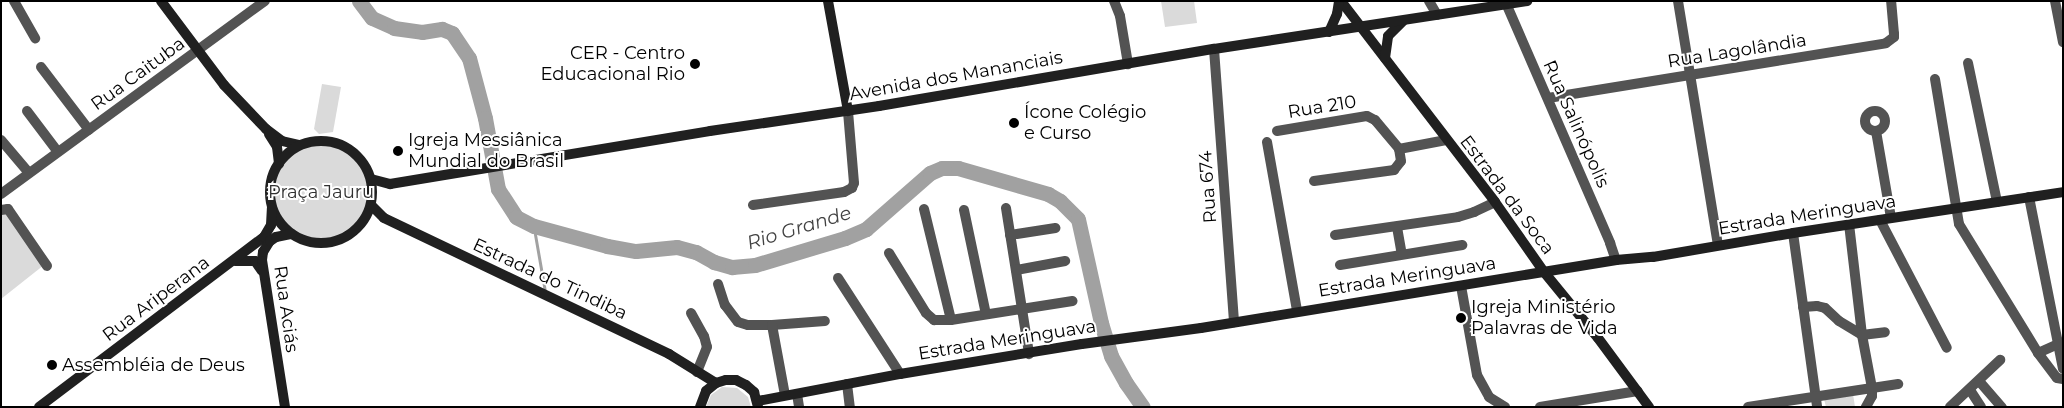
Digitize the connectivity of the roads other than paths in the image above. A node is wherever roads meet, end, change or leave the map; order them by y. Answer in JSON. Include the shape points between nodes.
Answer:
{"nodes":[{"id":1,"x":14,"y":1,"type":"edge"},
{"id":2,"x":162,"y":1,"type":"edge"},
{"id":3,"x":265,"y":1,"type":"edge"},
{"id":4,"x":828,"y":1,"type":"edge"},
{"id":5,"x":1114,"y":1,"type":"edge"},
{"id":6,"x":1340,"y":1,"type":"edge"},
{"id":7,"x":1429,"y":1,"type":"edge"},
{"id":8,"x":1528,"y":1,"type":"edge"},
{"id":9,"x":1678,"y":1,"type":"edge"},
{"id":10,"x":1891,"y":1,"type":"edge"},
{"id":11,"x":2055,"y":1,"type":"edge"},
{"id":12,"x":1506,"y":3,"type":"edge"},
{"id":13,"x":1437,"y":15,"type":"junction"},
{"id":14,"x":1403,"y":20,"type":"junction"},
{"id":15,"x":1361,"y":27,"type":"junction"},
{"id":16,"x":1329,"y":32,"type":"junction"},
{"id":17,"x":35,"y":38,"type":"dead end"},
{"id":18,"x":2063,"y":42,"type":"edge"},
{"id":19,"x":1214,"y":49,"type":"junction"},
{"id":20,"x":198,"y":51,"type":"junction"},
{"id":21,"x":1385,"y":58,"type":"junction"},
{"id":22,"x":1968,"y":63,"type":"dead end"},
{"id":23,"x":1128,"y":64,"type":"junction"},
{"id":24,"x":41,"y":67,"type":"dead end"},
{"id":25,"x":1691,"y":75,"type":"junction"},
{"id":26,"x":1936,"y":79,"type":"dead end"},
{"id":27,"x":1548,"y":98,"type":"junction"},
{"id":28,"x":27,"y":111,"type":"dead end"},
{"id":29,"x":848,"y":111,"type":"junction"},
{"id":30,"x":266,"y":128,"type":"junction"},
{"id":31,"x":89,"y":130,"type":"junction"},
{"id":32,"x":1278,"y":131,"type":"dead end"},
{"id":33,"x":1876,"y":131,"type":"dead end"},
{"id":34,"x":1,"y":140,"type":"edge"},
{"id":35,"x":1446,"y":140,"type":"junction"},
{"id":36,"x":1267,"y":142,"type":"dead end"},
{"id":37,"x":300,"y":145,"type":"junction"},
{"id":38,"x":1399,"y":149,"type":"junction"},
{"id":39,"x":58,"y":152,"type":"junction"},
{"id":40,"x":279,"y":164,"type":"junction"},
{"id":41,"x":29,"y":173,"type":"junction"},
{"id":42,"x":371,"y":179,"type":"junction"},
{"id":43,"x":1314,"y":181,"type":"dead end"},
{"id":44,"x":390,"y":184,"type":"junction"},
{"id":45,"x":2063,"y":192,"type":"edge"},
{"id":46,"x":1,"y":194,"type":"edge"},
{"id":47,"x":2028,"y":197,"type":"junction"},
{"id":48,"x":372,"y":202,"type":"junction"},
{"id":49,"x":1495,"y":202,"type":"junction"},
{"id":50,"x":1996,"y":202,"type":"junction"},
{"id":51,"x":271,"y":204,"type":"junction"},
{"id":52,"x":753,"y":205,"type":"dead end"},
{"id":53,"x":924,"y":208,"type":"dead end"},
{"id":54,"x":1006,"y":208,"type":"dead end"},
{"id":55,"x":1955,"y":208,"type":"junction"},
{"id":56,"x":1,"y":210,"type":"edge"},
{"id":57,"x":964,"y":210,"type":"dead end"},
{"id":58,"x":384,"y":218,"type":"junction"},
{"id":59,"x":1891,"y":218,"type":"junction"},
{"id":60,"x":1880,"y":220,"type":"junction"},
{"id":61,"x":364,"y":221,"type":"junction"},
{"id":62,"x":1849,"y":224,"type":"junction"},
{"id":63,"x":1398,"y":227,"type":"junction"},
{"id":64,"x":1055,"y":228,"type":"dead end"},
{"id":65,"x":1793,"y":232,"type":"junction"},
{"id":66,"x":292,"y":234,"type":"junction"},
{"id":67,"x":1010,"y":235,"type":"junction"},
{"id":68,"x":1335,"y":236,"type":"dead end"},
{"id":69,"x":1462,"y":245,"type":"dead end"},
{"id":70,"x":1718,"y":245,"type":"junction"},
{"id":71,"x":888,"y":254,"type":"dead end"},
{"id":72,"x":1402,"y":254,"type":"junction"},
{"id":73,"x":1616,"y":260,"type":"junction"},
{"id":74,"x":234,"y":261,"type":"junction"},
{"id":75,"x":1065,"y":261,"type":"dead end"},
{"id":76,"x":1340,"y":265,"type":"dead end"},
{"id":77,"x":47,"y":266,"type":"dead end"},
{"id":78,"x":1016,"y":270,"type":"junction"},
{"id":79,"x":262,"y":272,"type":"junction"},
{"id":80,"x":1544,"y":272,"type":"junction"},
{"id":81,"x":838,"y":278,"type":"dead end"},
{"id":82,"x":718,"y":284,"type":"dead end"},
{"id":83,"x":1461,"y":286,"type":"junction"},
{"id":84,"x":1073,"y":301,"type":"dead end"},
{"id":85,"x":1803,"y":308,"type":"junction"},
{"id":86,"x":1022,"y":309,"type":"junction"},
{"id":87,"x":1297,"y":311,"type":"junction"},
{"id":88,"x":691,"y":313,"type":"dead end"},
{"id":89,"x":986,"y":314,"type":"junction"},
{"id":90,"x":951,"y":320,"type":"junction"},
{"id":91,"x":825,"y":321,"type":"dead end"},
{"id":92,"x":1234,"y":322,"type":"junction"},
{"id":93,"x":772,"y":324,"type":"junction"},
{"id":94,"x":1885,"y":332,"type":"dead end"},
{"id":95,"x":1862,"y":335,"type":"junction"},
{"id":96,"x":2058,"y":344,"type":"junction"},
{"id":97,"x":1947,"y":348,"type":"dead end"},
{"id":98,"x":2038,"y":353,"type":"junction"},
{"id":99,"x":1029,"y":354,"type":"junction"},
{"id":100,"x":2000,"y":360,"type":"dead end"},
{"id":101,"x":698,"y":373,"type":"junction"},
{"id":102,"x":900,"y":374,"type":"junction"},
{"id":103,"x":2061,"y":375,"type":"edge"},
{"id":104,"x":1979,"y":381,"type":"junction"},
{"id":105,"x":716,"y":383,"type":"junction"},
{"id":106,"x":847,"y":384,"type":"junction"},
{"id":107,"x":1898,"y":384,"type":"dead end"},
{"id":108,"x":1970,"y":390,"type":"junction"},
{"id":109,"x":706,"y":391,"type":"junction"},
{"id":110,"x":1638,"y":391,"type":"junction"},
{"id":111,"x":1872,"y":392,"type":"junction"},
{"id":112,"x":797,"y":394,"type":"junction"},
{"id":113,"x":785,"y":396,"type":"junction"},
{"id":114,"x":1816,"y":402,"type":"edge"},
{"id":115,"x":758,"y":404,"type":"edge"},
{"id":116,"x":1772,"y":405,"type":"edge"},
{"id":117,"x":39,"y":407,"type":"edge"},
{"id":118,"x":285,"y":407,"type":"edge"},
{"id":119,"x":700,"y":407,"type":"edge"},
{"id":120,"x":799,"y":407,"type":"edge"},
{"id":121,"x":850,"y":407,"type":"edge"},
{"id":122,"x":1505,"y":407,"type":"edge"},
{"id":123,"x":1540,"y":407,"type":"edge"},
{"id":124,"x":1648,"y":407,"type":"edge"},
{"id":125,"x":1748,"y":407,"type":"edge"},
{"id":126,"x":1866,"y":407,"type":"edge"},
{"id":127,"x":1950,"y":407,"type":"edge"},
{"id":128,"x":1981,"y":407,"type":"edge"},
{"id":129,"x":2002,"y":407,"type":"edge"}],
"edges":[{"from":1,"to":17,"type":"street"},
{"from":2,"to":20,"type":"street"},
{"from":3,"to":20,"type":"street","name":"Rua Caituba"},
{"from":4,"to":29,"type":"street"},
{"from":5,"to":23,"type":"street","via":[[1120,16]]},
{"from":6,"to":15,"type":"street","name":"Estrada da Soca"},
{"from":6,"to":16,"type":"street"},
{"from":7,"to":13,"type":"street"},
{"from":8,"to":12,"type":"street","name":"Avenida dos Mananciais"},
{"from":9,"to":25,"type":"street"},
{"from":10,"to":25,"type":"street","name":"Rua Lagolândia","via":[[1894,34],[1886,43]]},
{"from":11,"to":18,"type":"street"},
{"from":12,"to":13,"type":"street","name":"Avenida dos Mananciais"},
{"from":12,"to":27,"type":"street","name":"Rua Salinópolis"},
{"from":13,"to":14,"type":"street","name":"Avenida dos Mananciais"},
{"from":14,"to":15,"type":"street","name":"Avenida dos Mananciais"},
{"from":14,"to":21,"type":"street","via":[[1388,36]]},
{"from":15,"to":16,"type":"street","name":"Avenida dos Mananciais"},
{"from":15,"to":21,"type":"street","name":"Estrada da Soca"},
{"from":16,"to":19,"type":"street","name":"Avenida dos Mananciais"},
{"from":19,"to":23,"type":"street","name":"Avenida dos Mananciais"},
{"from":19,"to":92,"type":"street","name":"Rua 674"},
{"from":20,"to":30,"type":"street","via":[[224,85]]},
{"from":20,"to":31,"type":"street","name":"Rua Caituba"},
{"from":21,"to":35,"type":"street","name":"Estrada da Soca"},
{"from":22,"to":50,"type":"street"},
{"from":23,"to":29,"type":"street","name":"Avenida dos Mananciais"},
{"from":24,"to":31,"type":"street"},
{"from":25,"to":27,"type":"street","name":"Rua Lagolândia"},
{"from":25,"to":70,"type":"street"},
{"from":26,"to":55,"type":"street"},
{"from":27,"to":73,"type":"street","name":"Rua Salinópolis"},
{"from":28,"to":39,"type":"street"},
{"from":29,"to":44,"type":"street","name":"Avenida dos Mananciais"},
{"from":29,"to":52,"type":"street","via":[[852,188],[844,192]]},
{"from":30,"to":37,"type":"street","via":[[282,141]]},
{"from":30,"to":40,"type":"street","via":[[277,147]]},
{"from":31,"to":39,"type":"street","name":"Rua Caituba"},
{"from":32,"to":38,"type":"street","name":"Rua 210","via":[[1367,116],[1375,120]]},
{"from":33,"to":59,"type":"street"},
{"from":34,"to":41,"type":"street"},
{"from":35,"to":38,"type":"street"},
{"from":35,"to":49,"type":"street","name":"Estrada da Soca"},
{"from":36,"to":87,"type":"street"},
{"from":37,"to":40,"type":"street"},
{"from":37,"to":42,"type":"street","via":[[330,141],[344,146],[365,165]]},
{"from":38,"to":43,"type":"street","via":[[1401,161],[1394,170]]},
{"from":39,"to":41,"type":"street","name":"Rua Caituba"},
{"from":40,"to":51,"type":"street","via":[[272,179]]},
{"from":41,"to":46,"type":"street","name":"Rua Caituba"},
{"from":42,"to":44,"type":"street","name":"Avenida dos Mananciais"},
{"from":42,"to":48,"type":"street"},
{"from":44,"to":48,"type":"street","name":"Avenida dos Mananciais"},
{"from":45,"to":47,"type":"street","name":"Estrada Meringuava"},
{"from":47,"to":50,"type":"street","name":"Estrada Meringuava"},
{"from":47,"to":96,"type":"street"},
{"from":48,"to":58,"type":"street","name":"Estrada do Tindiba"},
{"from":48,"to":61,"type":"street"},
{"from":49,"to":63,"type":"street","via":[[1466,215]]},
{"from":49,"to":80,"type":"street","name":"Estrada da Soca"},
{"from":50,"to":55,"type":"street","name":"Estrada Meringuava"},
{"from":51,"to":66,"type":"street","via":[[276,216]]},
{"from":51,"to":74,"type":"street","name":"Rua Ariperana","via":[[272,218],[268,231]]},
{"from":53,"to":90,"type":"street"},
{"from":54,"to":67,"type":"street"},
{"from":55,"to":59,"type":"street","name":"Estrada Meringuava"},
{"from":55,"to":98,"type":"street","via":[[1958,224]]},
{"from":56,"to":77,"type":"street","via":[[8,210]]},
{"from":57,"to":89,"type":"street"},
{"from":58,"to":61,"type":"street"},
{"from":58,"to":101,"type":"street","name":"Estrada do Tindiba","via":[[669,354]]},
{"from":59,"to":60,"type":"street","name":"Estrada Meringuava"},
{"from":60,"to":62,"type":"street","name":"Estrada Meringuava"},
{"from":60,"to":97,"type":"street"},
{"from":61,"to":66,"type":"street","via":[[349,235],[329,243],[310,242]]},
{"from":62,"to":65,"type":"street","name":"Estrada Meringuava"},
{"from":62,"to":95,"type":"street"},
{"from":63,"to":68,"type":"street"},
{"from":63,"to":72,"type":"street"},
{"from":64,"to":67,"type":"street"},
{"from":65,"to":70,"type":"street","name":"Estrada Meringuava"},
{"from":65,"to":85,"type":"street"},
{"from":66,"to":79,"type":"street","name":"Rua Aciás","via":[[270,241],[264,252]]},
{"from":67,"to":78,"type":"street"},
{"from":69,"to":72,"type":"street"},
{"from":70,"to":73,"type":"street","name":"Estrada Meringuava"},
{"from":71,"to":90,"type":"street","via":[[926,313],[934,320]]},
{"from":72,"to":76,"type":"street"},
{"from":73,"to":80,"type":"street","name":"Estrada Meringuava"},
{"from":74,"to":79,"type":"street","via":[[255,261]]},
{"from":74,"to":117,"type":"street","name":"Rua Ariperana"},
{"from":75,"to":78,"type":"street"},
{"from":78,"to":86,"type":"street"},
{"from":79,"to":118,"type":"street","name":"Rua Aciás"},
{"from":80,"to":83,"type":"street","name":"Estrada Meringuava"},
{"from":80,"to":110,"type":"street","name":"Estrada da Soca"},
{"from":81,"to":102,"type":"street"},
{"from":82,"to":93,"type":"street","via":[[731,315],[738,322]]},
{"from":83,"to":87,"type":"street","name":"Estrada Meringuava"},
{"from":83,"to":122,"type":"street","via":[[1476,375],[1489,397]]},
{"from":84,"to":86,"type":"street"},
{"from":85,"to":95,"type":"street","via":[[1825,308]]},
{"from":85,"to":114,"type":"street"},
{"from":86,"to":89,"type":"street"},
{"from":86,"to":99,"type":"street"},
{"from":87,"to":92,"type":"street","name":"Estrada Meringuava"},
{"from":88,"to":101,"type":"street","via":[[707,347]]},
{"from":89,"to":90,"type":"street"},
{"from":91,"to":93,"type":"street"},
{"from":92,"to":99,"type":"street","name":"Estrada Meringuava"},
{"from":93,"to":113,"type":"street"},
{"from":94,"to":95,"type":"street"},
{"from":95,"to":111,"type":"street"},
{"from":96,"to":98,"type":"street"},
{"from":96,"to":103,"type":"street"},
{"from":98,"to":103,"type":"street"},
{"from":99,"to":102,"type":"street","name":"Estrada Meringuava"},
{"from":100,"to":104,"type":"street"},
{"from":101,"to":105,"type":"street","name":"Estrada do Tindiba"},
{"from":101,"to":109,"type":"street"},
{"from":102,"to":106,"type":"street","name":"Estrada Meringuava"},
{"from":104,"to":108,"type":"street"},
{"from":104,"to":129,"type":"street"},
{"from":105,"to":109,"type":"street"},
{"from":105,"to":115,"type":"street","via":[[736,380],[746,384],[754,392]]},
{"from":106,"to":112,"type":"street","name":"Estrada Meringuava"},
{"from":106,"to":121,"type":"street"},
{"from":107,"to":111,"type":"street"},
{"from":108,"to":127,"type":"street"},
{"from":108,"to":128,"type":"street"},
{"from":109,"to":119,"type":"street"},
{"from":110,"to":123,"type":"street"},
{"from":110,"to":124,"type":"street","name":"Estrada da Soca"},
{"from":111,"to":114,"type":"street"},
{"from":111,"to":126,"type":"street"},
{"from":112,"to":113,"type":"street","name":"Estrada Meringuava"},
{"from":112,"to":120,"type":"street"},
{"from":113,"to":115,"type":"street","name":"Estrada Meringuava"},
{"from":114,"to":116,"type":"street"},
{"from":116,"to":125,"type":"street"}]}
